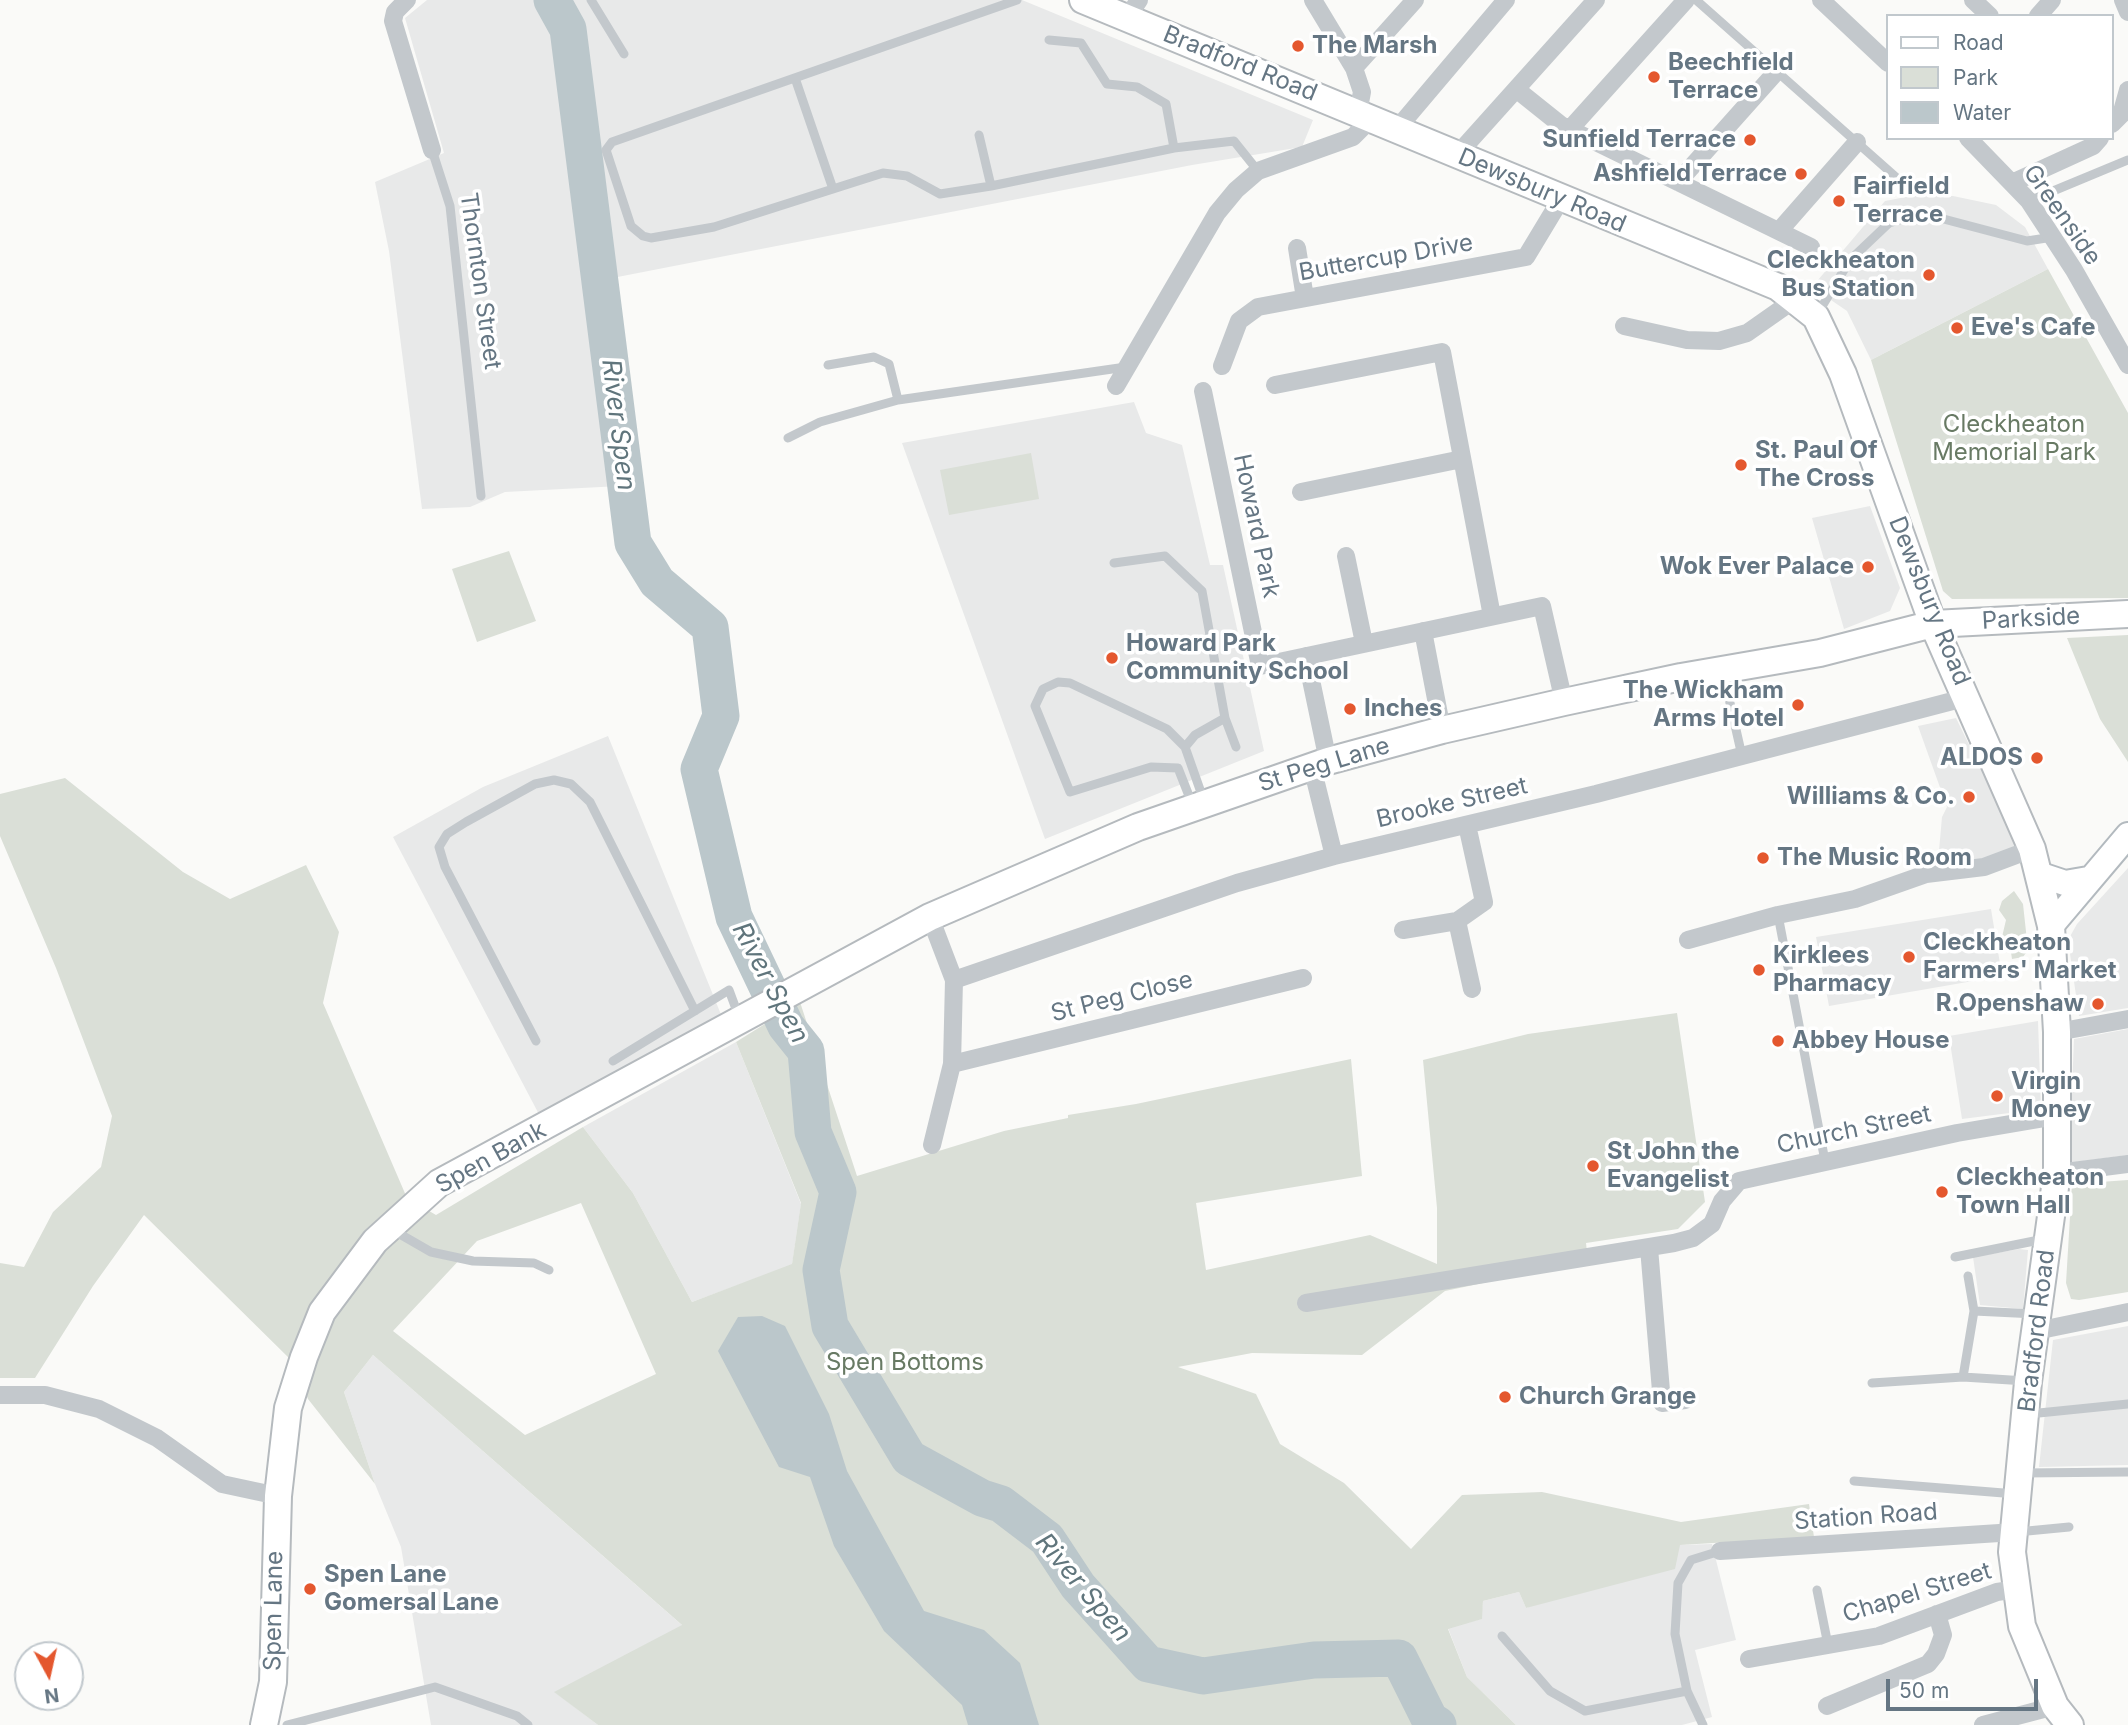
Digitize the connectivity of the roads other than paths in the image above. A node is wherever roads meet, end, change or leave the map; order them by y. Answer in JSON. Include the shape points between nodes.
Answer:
{"nodes":[{"id":1,"x":407,"y":0,"type":"edge"},
{"id":2,"x":592,"y":0,"type":"edge"},
{"id":3,"x":1017,"y":0,"type":"edge"},
{"id":4,"x":1083,"y":0,"type":"edge"},
{"id":5,"x":1313,"y":0,"type":"edge"},
{"id":6,"x":1415,"y":0,"type":"edge"},
{"id":7,"x":1506,"y":0,"type":"edge"},
{"id":8,"x":1596,"y":0,"type":"edge"},
{"id":9,"x":1686,"y":0,"type":"edge"},
{"id":10,"x":1696,"y":0,"type":"edge"},
{"id":11,"x":1821,"y":0,"type":"edge"},
{"id":12,"x":1973,"y":0,"type":"edge"},
{"id":13,"x":2052,"y":0,"type":"edge"},
{"id":14,"x":2123,"y":0,"type":"edge"},
{"id":15,"x":1133,"y":9,"type":"edge"},
{"id":16,"x":2128,"y":12,"type":"edge"},
{"id":17,"x":1988,"y":14,"type":"edge"},
{"id":18,"x":2040,"y":14,"type":"edge"},
{"id":19,"x":1049,"y":40,"type":"dead end"},
{"id":20,"x":624,"y":54,"type":"dead end"},
{"id":21,"x":1886,"y":61,"type":"edge"},
{"id":22,"x":1354,"y":68,"type":"junction"},
{"id":23,"x":1777,"y":72,"type":"junction"},
{"id":24,"x":795,"y":78,"type":"junction"},
{"id":25,"x":1516,"y":89,"type":"junction"},
{"id":26,"x":2128,"y":90,"type":"edge"},
{"id":27,"x":1365,"y":116,"type":"junction"},
{"id":28,"x":2120,"y":118,"type":"edge"},
{"id":29,"x":1570,"y":129,"type":"junction"},
{"id":30,"x":1396,"y":130,"type":"junction"},
{"id":31,"x":979,"y":135,"type":"dead end"},
{"id":32,"x":1970,"y":140,"type":"edge"},
{"id":33,"x":2098,"y":140,"type":"edge"},
{"id":34,"x":1857,"y":142,"type":"junction"},
{"id":35,"x":1174,"y":148,"type":"junction"},
{"id":36,"x":432,"y":150,"type":"joint"},
{"id":37,"x":1457,"y":156,"type":"junction"},
{"id":38,"x":2128,"y":160,"type":"edge"},
{"id":39,"x":1258,"y":171,"type":"junction"},
{"id":40,"x":1897,"y":178,"type":"dead end"},
{"id":41,"x":1678,"y":182,"type":"junction"},
{"id":42,"x":2012,"y":183,"type":"junction"},
{"id":43,"x":991,"y":186,"type":"junction"},
{"id":44,"x":833,"y":189,"type":"junction"},
{"id":45,"x":1561,"y":200,"type":"junction"},
{"id":46,"x":2029,"y":201,"type":"junction"},
{"id":47,"x":1779,"y":231,"type":"junction"},
{"id":48,"x":2053,"y":237,"type":"junction"},
{"id":49,"x":1811,"y":247,"type":"dead end"},
{"id":50,"x":1297,"y":248,"type":"dead end"},
{"id":51,"x":1305,"y":298,"type":"junction"},
{"id":52,"x":1794,"y":300,"type":"junction"},
{"id":53,"x":1816,"y":317,"type":"junction"},
{"id":54,"x":1624,"y":326,"type":"dead end"},
{"id":55,"x":2128,"y":363,"type":"edge"},
{"id":56,"x":828,"y":365,"type":"dead end"},
{"id":57,"x":1128,"y":366,"type":"junction"},
{"id":58,"x":1222,"y":366,"type":"dead end"},
{"id":59,"x":1275,"y":385,"type":"dead end"},
{"id":60,"x":1116,"y":386,"type":"dead end"},
{"id":61,"x":1203,"y":391,"type":"dead end"},
{"id":62,"x":898,"y":400,"type":"junction"},
{"id":63,"x":788,"y":438,"type":"dead end"},
{"id":64,"x":1462,"y":459,"type":"junction"},
{"id":65,"x":1301,"y":492,"type":"dead end"},
{"id":66,"x":481,"y":496,"type":"dead end"},
{"id":67,"x":1346,"y":556,"type":"dead end"},
{"id":68,"x":1114,"y":563,"type":"dead end"},
{"id":69,"x":2128,"y":614,"type":"edge"},
{"id":70,"x":1492,"y":616,"type":"junction"},
{"id":71,"x":1933,"y":624,"type":"junction"},
{"id":72,"x":1423,"y":631,"type":"junction"},
{"id":73,"x":1364,"y":643,"type":"junction"},
{"id":74,"x":1306,"y":656,"type":"junction"},
{"id":75,"x":1723,"y":669,"type":"junction"},
{"id":76,"x":1968,"y":697,"type":"junction"},
{"id":77,"x":1563,"y":702,"type":"junction"},
{"id":78,"x":1226,"y":718,"type":"junction"},
{"id":79,"x":1442,"y":730,"type":"junction"},
{"id":80,"x":1185,"y":747,"type":"junction"},
{"id":81,"x":1236,"y":747,"type":"dead end"},
{"id":82,"x":1742,"y":756,"type":"junction"},
{"id":83,"x":1320,"y":764,"type":"junction"},
{"id":84,"x":1199,"y":806,"type":"junction"},
{"id":85,"x":1466,"y":825,"type":"junction"},
{"id":86,"x":2128,"y":835,"type":"edge"},
{"id":87,"x":1334,"y":856,"type":"junction"},
{"id":88,"x":2035,"y":862,"type":"junction"},
{"id":89,"x":2088,"y":879,"type":"junction"},
{"id":90,"x":1778,"y":915,"type":"junction"},
{"id":91,"x":930,"y":917,"type":"junction"},
{"id":92,"x":1457,"y":921,"type":"junction"},
{"id":93,"x":2051,"y":926,"type":"junction"},
{"id":94,"x":1402,"y":930,"type":"dead end"},
{"id":95,"x":1688,"y":940,"type":"dead end"},
{"id":96,"x":1303,"y":978,"type":"dead end"},
{"id":97,"x":954,"y":980,"type":"junction"},
{"id":98,"x":1472,"y":989,"type":"dead end"},
{"id":99,"x":695,"y":1011,"type":"junction"},
{"id":100,"x":745,"y":1016,"type":"junction"},
{"id":101,"x":2128,"y":1019,"type":"edge"},
{"id":102,"x":2057,"y":1032,"type":"junction"},
{"id":103,"x":536,"y":1041,"type":"dead end"},
{"id":104,"x":613,"y":1061,"type":"dead end"},
{"id":105,"x":952,"y":1064,"type":"junction"},
{"id":106,"x":2057,"y":1116,"type":"junction"},
{"id":107,"x":932,"y":1144,"type":"dead end"},
{"id":108,"x":1825,"y":1161,"type":"junction"},
{"id":109,"x":2128,"y":1164,"type":"edge"},
{"id":110,"x":2057,"y":1173,"type":"junction"},
{"id":111,"x":389,"y":1228,"type":"junction"},
{"id":112,"x":2049,"y":1238,"type":"junction"},
{"id":113,"x":1649,"y":1248,"type":"junction"},
{"id":114,"x":1955,"y":1257,"type":"dead end"},
{"id":115,"x":549,"y":1270,"type":"dead end"},
{"id":116,"x":1968,"y":1276,"type":"dead end"},
{"id":117,"x":1306,"y":1303,"type":"dead end"},
{"id":118,"x":1974,"y":1311,"type":"junction"},
{"id":119,"x":2128,"y":1312,"type":"edge"},
{"id":120,"x":2037,"y":1323,"type":"junction"},
{"id":121,"x":1963,"y":1377,"type":"junction"},
{"id":122,"x":2028,"y":1381,"type":"junction"},
{"id":123,"x":1872,"y":1383,"type":"dead end"},
{"id":124,"x":0,"y":1395,"type":"edge"},
{"id":125,"x":1685,"y":1400,"type":"dead end"},
{"id":126,"x":2128,"y":1404,"type":"edge"},
{"id":127,"x":2026,"y":1415,"type":"junction"},
{"id":128,"x":2128,"y":1472,"type":"edge"},
{"id":129,"x":1854,"y":1481,"type":"dead end"},
{"id":130,"x":2019,"y":1484,"type":"junction"},
{"id":131,"x":278,"y":1496,"type":"junction"},
{"id":132,"x":2069,"y":1527,"type":"dead end"},
{"id":133,"x":2015,"y":1532,"type":"junction"},
{"id":134,"x":1720,"y":1551,"type":"joint"},
{"id":135,"x":2017,"y":1589,"type":"junction"},
{"id":136,"x":1817,"y":1590,"type":"dead end"},
{"id":137,"x":1937,"y":1614,"type":"junction"},
{"id":138,"x":1502,"y":1636,"type":"dead end"},
{"id":139,"x":1828,"y":1645,"type":"junction"},
{"id":140,"x":1749,"y":1659,"type":"dead end"},
{"id":141,"x":1687,"y":1691,"type":"junction"},
{"id":142,"x":1827,"y":1706,"type":"dead end"},
{"id":143,"x":2063,"y":1715,"type":"edge"},
{"id":144,"x":264,"y":1725,"type":"edge"},
{"id":145,"x":287,"y":1725,"type":"edge"},
{"id":146,"x":528,"y":1725,"type":"edge"},
{"id":147,"x":1703,"y":1725,"type":"edge"},
{"id":148,"x":1983,"y":1725,"type":"edge"}],
"edges":[{"from":1,"to":36,"type":"street","name":"Thornton Street","via":[[393,21]]},
{"from":2,"to":20,"type":"lane"},
{"from":3,"to":24,"type":"lane"},
{"from":4,"to":15,"type":"main road","name":"Bradford Road"},
{"from":5,"to":22,"type":"street"},
{"from":6,"to":22,"type":"street"},
{"from":7,"to":30,"type":"street"},
{"from":8,"to":25,"type":"street"},
{"from":9,"to":29,"type":"street"},
{"from":10,"to":23,"type":"lane"},
{"from":11,"to":21,"type":"street"},
{"from":12,"to":17,"type":"street"},
{"from":13,"to":18,"type":"street"},
{"from":14,"to":16,"type":"street"},
{"from":15,"to":27,"type":"main road","name":"Bradford Road"},
{"from":19,"to":35,"type":"lane","via":[[1081,43],[1107,85],[1137,87],[1166,104]]},
{"from":22,"to":27,"type":"street"},
{"from":23,"to":34,"type":"lane"},
{"from":23,"to":41,"type":"street"},
{"from":24,"to":44,"type":"lane"},
{"from":24,"to":44,"type":"lane","via":[[608,146],[631,226],[651,237],[714,227]]},
{"from":25,"to":29,"type":"street"},
{"from":25,"to":37,"type":"street"},
{"from":26,"to":28,"type":"street"},
{"from":27,"to":30,"type":"main road","name":"Bradford Road"},
{"from":27,"to":39,"type":"street","via":[[1353,137]]},
{"from":29,"to":41,"type":"street"},
{"from":30,"to":37,"type":"main road","name":"Dewsbury Road"},
{"from":31,"to":43,"type":"lane"},
{"from":32,"to":42,"type":"street","name":"Greenside"},
{"from":33,"to":42,"type":"street"},
{"from":34,"to":40,"type":"lane"},
{"from":34,"to":47,"type":"street"},
{"from":35,"to":39,"type":"lane","via":[[1234,141]]},
{"from":35,"to":43,"type":"lane"},
{"from":36,"to":66,"type":"lane","name":"Thornton Street","via":[[450,206]]},
{"from":37,"to":45,"type":"main road","name":"Dewsbury Road"},
{"from":38,"to":46,"type":"lane"},
{"from":39,"to":57,"type":"street","via":[[1217,213]]},
{"from":41,"to":47,"type":"street"},
{"from":42,"to":46,"type":"street","name":"Greenside"},
{"from":43,"to":44,"type":"lane","via":[[940,194],[907,176],[883,173]]},
{"from":45,"to":51,"type":"street","name":"Buttercup Drive","via":[[1526,257]]},
{"from":45,"to":52,"type":"main road","name":"Dewsbury Road","via":[[1778,287]]},
{"from":46,"to":48,"type":"street","name":"Greenside"},
{"from":47,"to":49,"type":"street"},
{"from":48,"to":53,"type":"lane","via":[[2027,241],[1936,217],[1889,223],[1850,260]]},
{"from":48,"to":55,"type":"street","name":"Greenside"},
{"from":50,"to":51,"type":"street"},
{"from":51,"to":58,"type":"street","name":"Buttercup Drive","via":[[1258,307],[1239,321]]},
{"from":52,"to":53,"type":"main road","name":"Dewsbury Road"},
{"from":52,"to":54,"type":"street","via":[[1747,333],[1719,341],[1687,340]]},
{"from":53,"to":71,"type":"main road","name":"Dewsbury Road","via":[[1843,374]]},
{"from":56,"to":62,"type":"lane","via":[[874,357],[889,363]]},
{"from":57,"to":60,"type":"street"},
{"from":57,"to":62,"type":"lane"},
{"from":59,"to":64,"type":"street","via":[[1441,352]]},
{"from":61,"to":74,"type":"street","name":"Howard Park","via":[[1260,666]]},
{"from":62,"to":63,"type":"lane","via":[[820,422]]},
{"from":64,"to":65,"type":"street","name":"Howard Park"},
{"from":64,"to":70,"type":"street"},
{"from":67,"to":73,"type":"street"},
{"from":68,"to":78,"type":"lane","via":[[1165,556],[1202,591]]},
{"from":69,"to":71,"type":"main road","name":"Parkside"},
{"from":70,"to":72,"type":"street","name":"Howard Park"},
{"from":70,"to":77,"type":"street","name":"Howard Park","via":[[1542,606]]},
{"from":71,"to":75,"type":"main road","name":"St Peg Lane","via":[[1820,653]]},
{"from":71,"to":76,"type":"main road","name":"Dewsbury Road"},
{"from":72,"to":73,"type":"street","name":"Howard Park"},
{"from":72,"to":79,"type":"street"},
{"from":73,"to":74,"type":"street","name":"Howard Park"},
{"from":74,"to":83,"type":"street"},
{"from":75,"to":77,"type":"main road","name":"St Peg Lane"},
{"from":75,"to":82,"type":"lane"},
{"from":76,"to":82,"type":"street","name":"Brooke Street"},
{"from":76,"to":88,"type":"main road","name":"Dewsbury Road"},
{"from":77,"to":79,"type":"main road","name":"St Peg Lane"},
{"from":78,"to":80,"type":"lane","via":[[1195,735]]},
{"from":78,"to":81,"type":"lane"},
{"from":79,"to":83,"type":"main road","name":"St Peg Lane"},
{"from":80,"to":84,"type":"lane"},
{"from":80,"to":84,"type":"lane","via":[[1167,729],[1070,683],[1043,688],[1035,706],[1070,792],[1151,767],[1178,768]]},
{"from":82,"to":85,"type":"street","name":"Brooke Street"},
{"from":83,"to":84,"type":"main road","name":"St Peg Lane"},
{"from":83,"to":87,"type":"street"},
{"from":84,"to":91,"type":"main road","name":"St Peg Lane","via":[[1138,827]]},
{"from":85,"to":87,"type":"street","name":"Brooke Street"},
{"from":85,"to":92,"type":"street","via":[[1484,902]]},
{"from":86,"to":89,"type":"street"},
{"from":87,"to":97,"type":"street","name":"Brooke Street","via":[[1237,883]]},
{"from":88,"to":89,"type":"street","via":[[2064,883]]},
{"from":88,"to":90,"type":"street","via":[[1926,874],[1855,898]]},
{"from":88,"to":93,"type":"main road","name":"Dewsbury Road"},
{"from":89,"to":93,"type":"street"},
{"from":90,"to":95,"type":"street"},
{"from":90,"to":108,"type":"lane"},
{"from":91,"to":97,"type":"street"},
{"from":91,"to":100,"type":"main road","name":"St Peg Lane"},
{"from":92,"to":94,"type":"street"},
{"from":92,"to":98,"type":"street"},
{"from":93,"to":102,"type":"main road","name":"Bradford Road"},
{"from":96,"to":105,"type":"street","name":"St Peg Close"},
{"from":97,"to":105,"type":"street"},
{"from":99,"to":100,"type":"lane","via":[[729,990]]},
{"from":99,"to":103,"type":"lane","via":[[590,802],[571,785],[554,780],[535,784],[456,828],[439,847]]},
{"from":99,"to":104,"type":"lane"},
{"from":100,"to":111,"type":"main road","name":"Spen Bank","via":[[439,1183]]},
{"from":101,"to":102,"type":"street"},
{"from":102,"to":106,"type":"main road","name":"Bradford Road"},
{"from":105,"to":107,"type":"street"},
{"from":106,"to":108,"type":"street","name":"Church Street"},
{"from":106,"to":110,"type":"main road","name":"Bradford Road"},
{"from":108,"to":113,"type":"street","name":"Church Street","via":[[1739,1181],[1722,1201],[1712,1224],[1693,1237]]},
{"from":109,"to":110,"type":"street"},
{"from":110,"to":112,"type":"main road","name":"Bradford Road"},
{"from":111,"to":115,"type":"lane","via":[[431,1252],[473,1261],[534,1263]]},
{"from":111,"to":131,"type":"main road","name":"Spen Bank","via":[[322,1312],[288,1408]]},
{"from":112,"to":114,"type":"lane"},
{"from":112,"to":120,"type":"main road","name":"Bradford Road"},
{"from":113,"to":117,"type":"street","name":"Church Street"},
{"from":113,"to":125,"type":"street","via":[[1662,1403]]},
{"from":116,"to":118,"type":"lane"},
{"from":118,"to":120,"type":"lane"},
{"from":118,"to":121,"type":"lane"},
{"from":119,"to":120,"type":"street"},
{"from":120,"to":122,"type":"main road","name":"Bradford Road"},
{"from":121,"to":122,"type":"lane"},
{"from":121,"to":123,"type":"lane"},
{"from":122,"to":127,"type":"main road","name":"Bradford Road"},
{"from":124,"to":131,"type":"street","via":[[45,1395],[99,1409],[157,1438],[222,1484]]},
{"from":126,"to":127,"type":"lane"},
{"from":127,"to":130,"type":"main road","name":"Bradford Road"},
{"from":128,"to":130,"type":"lane"},
{"from":129,"to":130,"type":"lane"},
{"from":130,"to":133,"type":"main road","name":"Bradford Road"},
{"from":131,"to":144,"type":"main road","name":"Spen Lane","via":[[273,1682]]},
{"from":132,"to":133,"type":"lane"},
{"from":133,"to":134,"type":"street","name":"Station Road"},
{"from":133,"to":135,"type":"main road","name":"Bradford Road","via":[[2012,1552]]},
{"from":134,"to":141,"type":"lane","via":[[1691,1560],[1678,1583],[1675,1634]]},
{"from":135,"to":137,"type":"street","name":"Chapel Street"},
{"from":135,"to":143,"type":"main road","name":"Bradford Road","via":[[2022,1626]]},
{"from":136,"to":139,"type":"lane"},
{"from":137,"to":139,"type":"street","name":"Chapel Street","via":[[1878,1636]]},
{"from":137,"to":142,"type":"street","via":[[1942,1635],[1933,1660]]},
{"from":138,"to":141,"type":"lane","via":[[1550,1691],[1585,1711]]},
{"from":139,"to":140,"type":"street","name":"Chapel Street"},
{"from":141,"to":147,"type":"lane"},
{"from":143,"to":148,"type":"street"},
{"from":145,"to":146,"type":"lane","via":[[435,1687],[517,1716]]}]}
